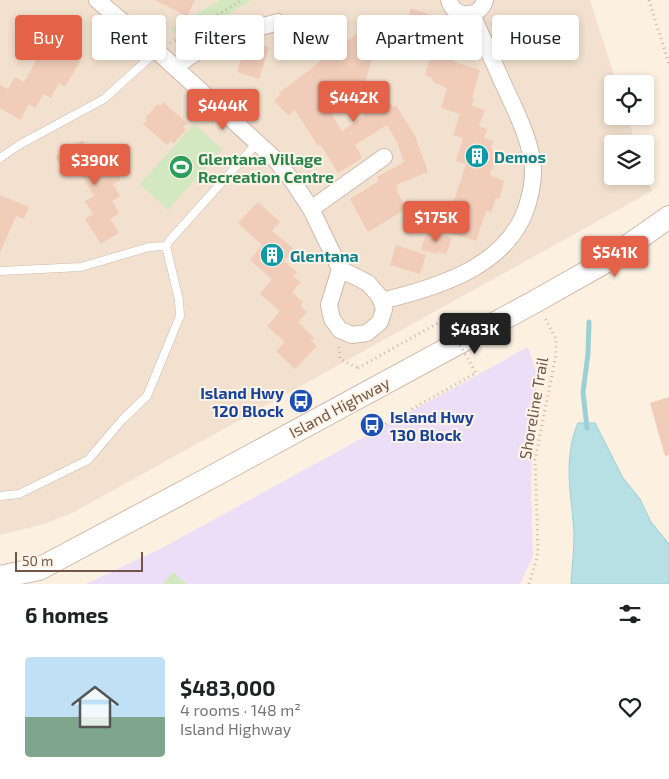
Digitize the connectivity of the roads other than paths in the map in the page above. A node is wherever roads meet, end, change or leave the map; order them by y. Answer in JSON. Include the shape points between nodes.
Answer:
{"nodes":[{"id":1,"x":449,"y":0,"type":"edge"},
{"id":2,"x":485,"y":0,"type":"edge"},
{"id":3,"x":102,"y":1,"type":"edge"},
{"id":4,"x":472,"y":14,"type":"junction"},
{"id":5,"x":117,"y":15,"type":"edge"},
{"id":6,"x":274,"y":23,"type":"edge"},
{"id":7,"x":166,"y":59,"type":"edge"},
{"id":8,"x":147,"y":60,"type":"edge"},
{"id":9,"x":175,"y":67,"type":"junction"},
{"id":10,"x":258,"y":142,"type":"junction"},
{"id":11,"x":384,"y":157,"type":"dead end"},
{"id":12,"x":0,"y":158,"type":"edge"},
{"id":13,"x":311,"y":209,"type":"junction"},
{"id":14,"x":669,"y":217,"type":"edge"},
{"id":15,"x":166,"y":246,"type":"junction"},
{"id":16,"x":340,"y":268,"type":"junction"},
{"id":17,"x":0,"y":271,"type":"edge"},
{"id":18,"x":381,"y":301,"type":"junction"},
{"id":19,"x":0,"y":496,"type":"edge"},
{"id":20,"x":0,"y":577,"type":"edge"}],
"edges":[{"from":1,"to":4,"type":"street","via":[[459,13]]},
{"from":2,"to":4,"type":"street","via":[[481,8]]},
{"from":3,"to":5,"type":"street"},
{"from":4,"to":18,"type":"street","via":[[532,155],[534,181],[526,213],[509,240],[484,263],[422,291]]},
{"from":6,"to":9,"type":"street","via":[[212,41]]},
{"from":7,"to":9,"type":"street"},
{"from":8,"to":12,"type":"lane","via":[[104,99]]},
{"from":9,"to":10,"type":"street"},
{"from":10,"to":13,"type":"street","via":[[276,160]]},
{"from":10,"to":15,"type":"lane"},
{"from":11,"to":13,"type":"street"},
{"from":13,"to":16,"type":"street"},
{"from":14,"to":20,"type":"main road","name":"Island Highway","via":[[605,262],[536,301],[39,569]]},
{"from":15,"to":17,"type":"lane","via":[[149,247],[81,267]]},
{"from":15,"to":19,"type":"lane","via":[[180,316],[147,396],[88,460],[19,494]]},
{"from":16,"to":18,"type":"street","via":[[368,283]]},
{"from":16,"to":18,"type":"street","via":[[329,305],[332,319],[340,330],[352,335],[367,333],[380,322],[384,308]]}]}
